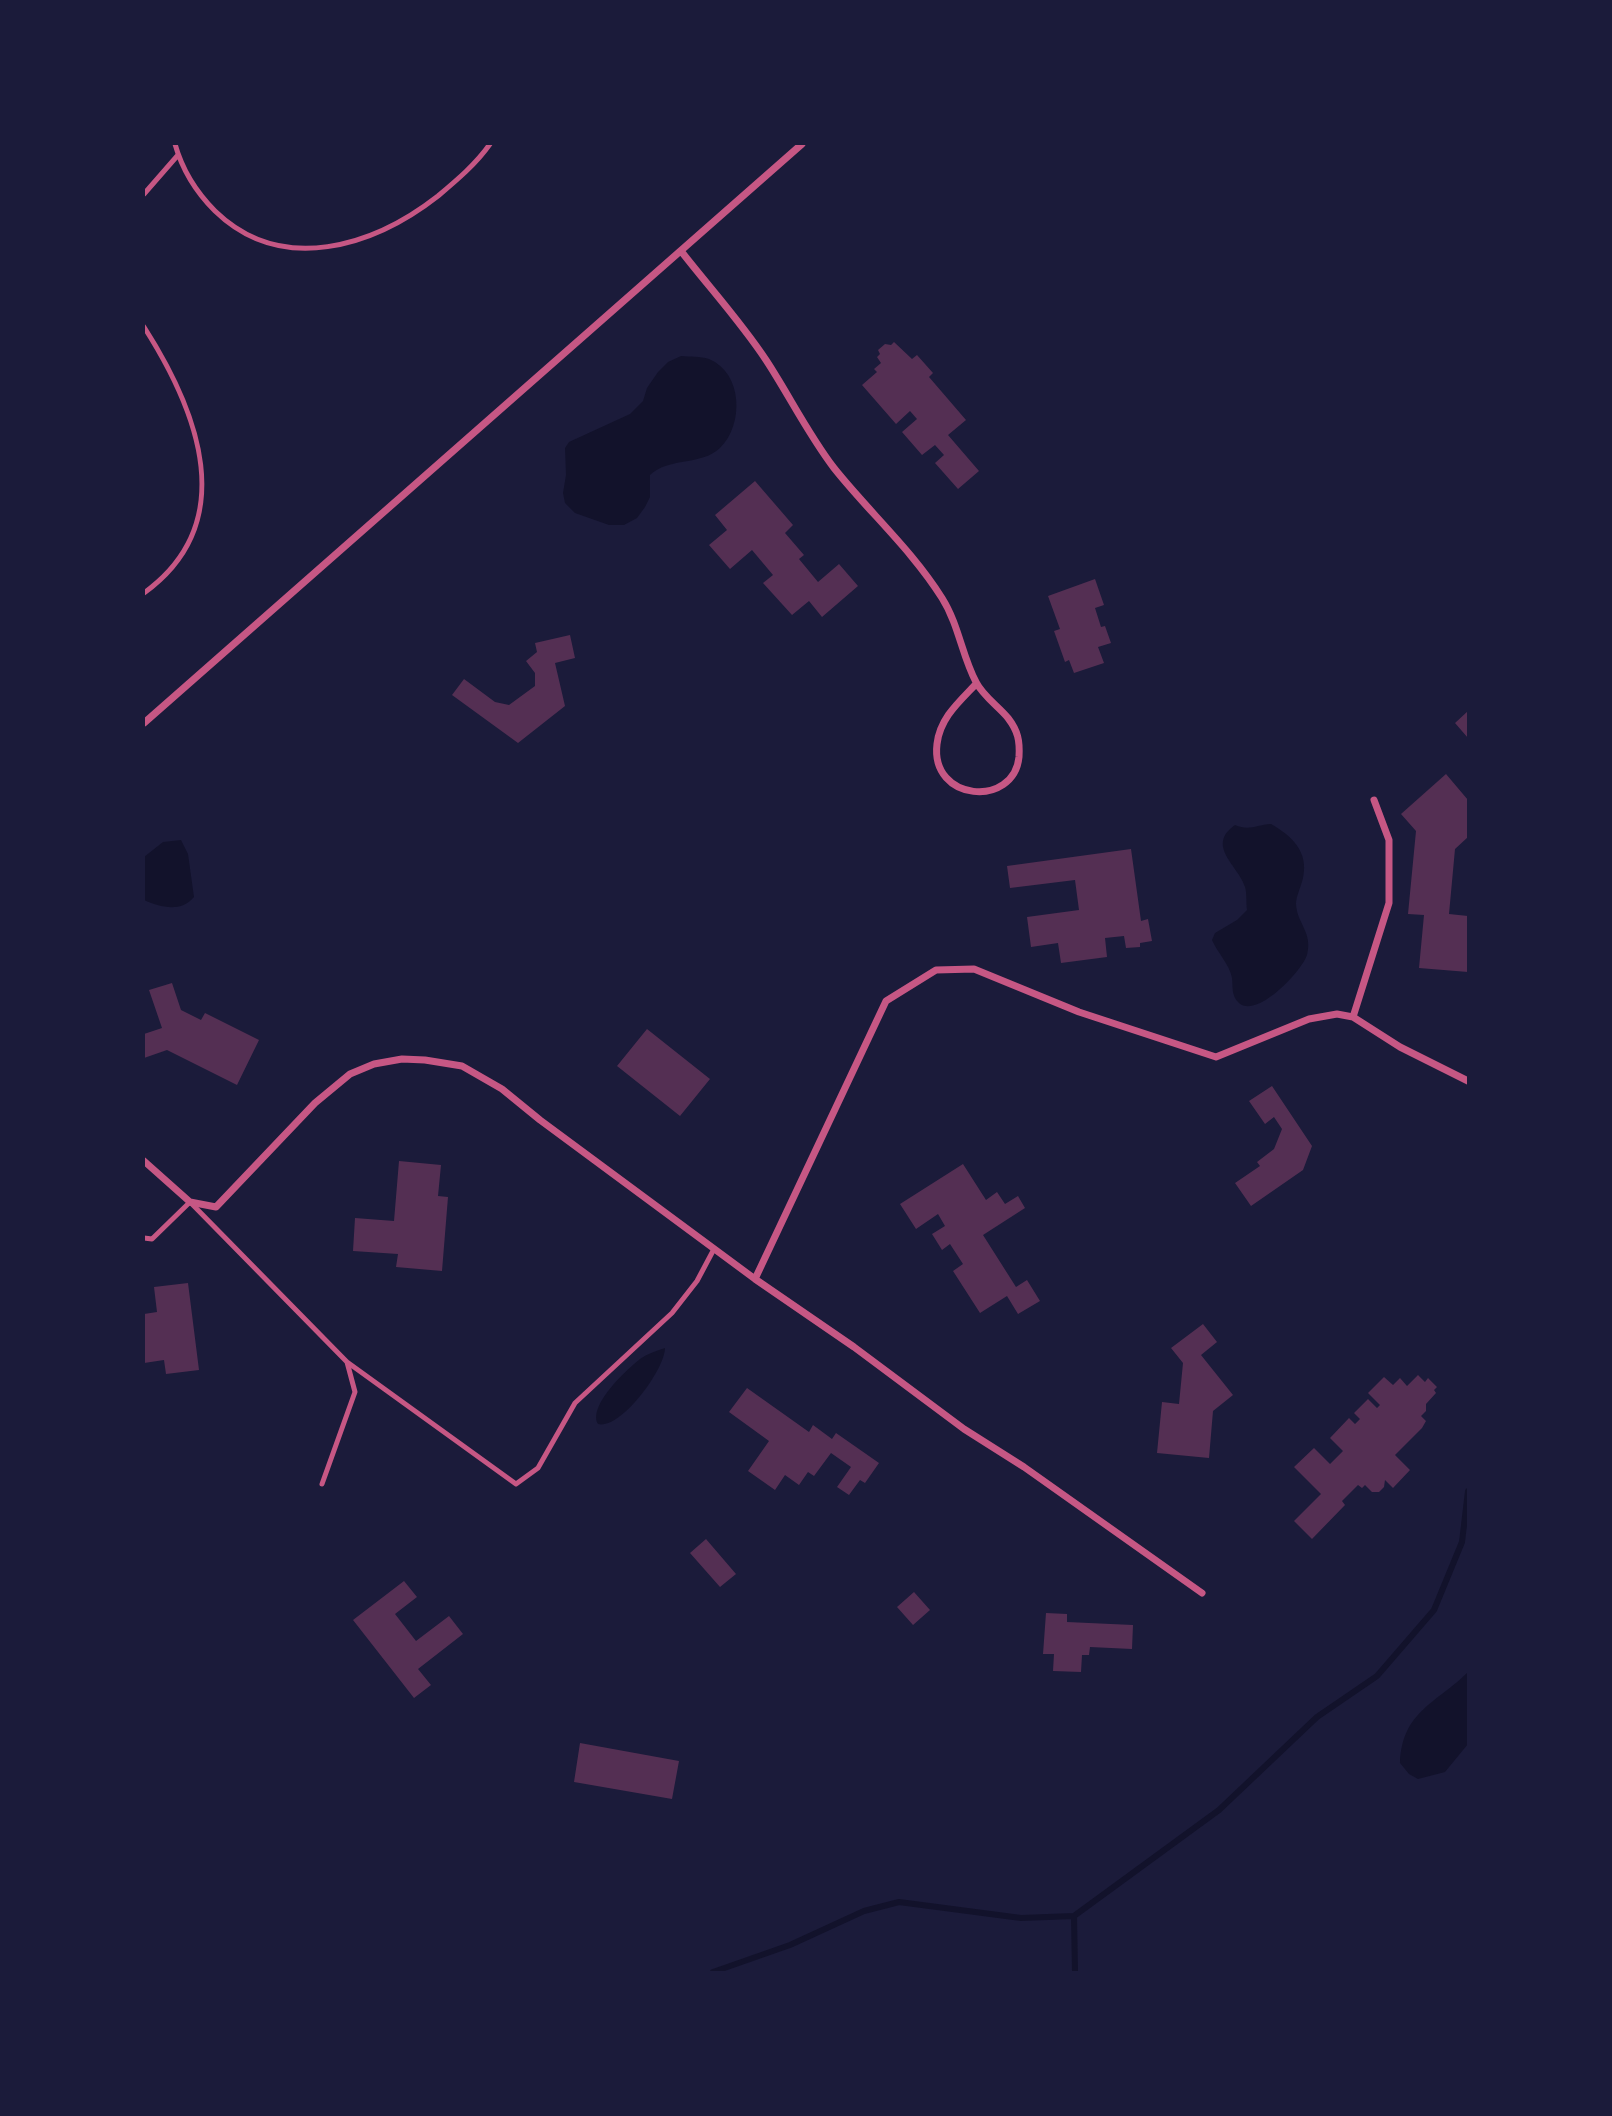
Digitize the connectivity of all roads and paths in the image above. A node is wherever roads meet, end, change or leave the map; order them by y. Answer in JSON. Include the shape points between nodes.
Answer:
{"nodes":[{"id":1,"x":175,"y":144,"type":"edge"},
{"id":2,"x":490,"y":144,"type":"edge"},
{"id":3,"x":802,"y":144,"type":"edge"},
{"id":4,"x":178,"y":155,"type":"junction"},
{"id":5,"x":144,"y":194,"type":"edge"},
{"id":6,"x":681,"y":251,"type":"junction"},
{"id":7,"x":144,"y":327,"type":"edge"},
{"id":8,"x":144,"y":593,"type":"edge"},
{"id":9,"x":976,"y":684,"type":"junction"},
{"id":10,"x":144,"y":723,"type":"edge"},
{"id":11,"x":1374,"y":800,"type":"dead end"},
{"id":12,"x":1353,"y":1017,"type":"junction"},
{"id":13,"x":1468,"y":1081,"type":"edge"},
{"id":14,"x":144,"y":1161,"type":"edge"},
{"id":15,"x":190,"y":1202,"type":"junction"},
{"id":16,"x":144,"y":1238,"type":"edge"},
{"id":17,"x":714,"y":1249,"type":"junction"},
{"id":18,"x":755,"y":1279,"type":"junction"},
{"id":19,"x":347,"y":1362,"type":"junction"},
{"id":20,"x":322,"y":1484,"type":"dead end"},
{"id":21,"x":1202,"y":1593,"type":"dead end"}],
"edges":[{"from":1,"to":4,"type":"lane"},
{"from":2,"to":4,"type":"lane","via":[[459,179],[387,230],[331,247],[282,245],[239,229],[205,201]]},
{"from":3,"to":6,"type":"street"},
{"from":4,"to":5,"type":"lane"},
{"from":6,"to":9,"type":"street","via":[[765,358],[834,468],[910,553],[943,599]]},
{"from":6,"to":10,"type":"street"},
{"from":7,"to":8,"type":"lane","via":[[188,414],[201,458],[202,491],[199,512],[179,556]]},
{"from":9,"to":9,"type":"street","via":[[1009,719],[1020,741],[1018,765],[1009,781],[972,793],[949,781],[939,768],[936,747],[940,725]]},
{"from":11,"to":12,"type":"street","via":[[1389,840],[1389,903]]},
{"from":12,"to":13,"type":"street"},
{"from":12,"to":18,"type":"street","via":[[1336,1014],[1309,1019],[1216,1057],[1079,1012],[974,969],[936,970],[886,1001]]},
{"from":14,"to":15,"type":"street"},
{"from":15,"to":16,"type":"lane","via":[[152,1239]]},
{"from":15,"to":17,"type":"street","via":[[216,1207],[315,1103],[350,1074],[374,1064],[425,1060],[462,1066],[502,1089]]},
{"from":15,"to":19,"type":"lane"},
{"from":17,"to":18,"type":"street"},
{"from":17,"to":19,"type":"lane","via":[[672,1313],[575,1403],[538,1468],[516,1484]]},
{"from":18,"to":21,"type":"street"},
{"from":19,"to":20,"type":"lane","via":[[355,1392]]}]}
